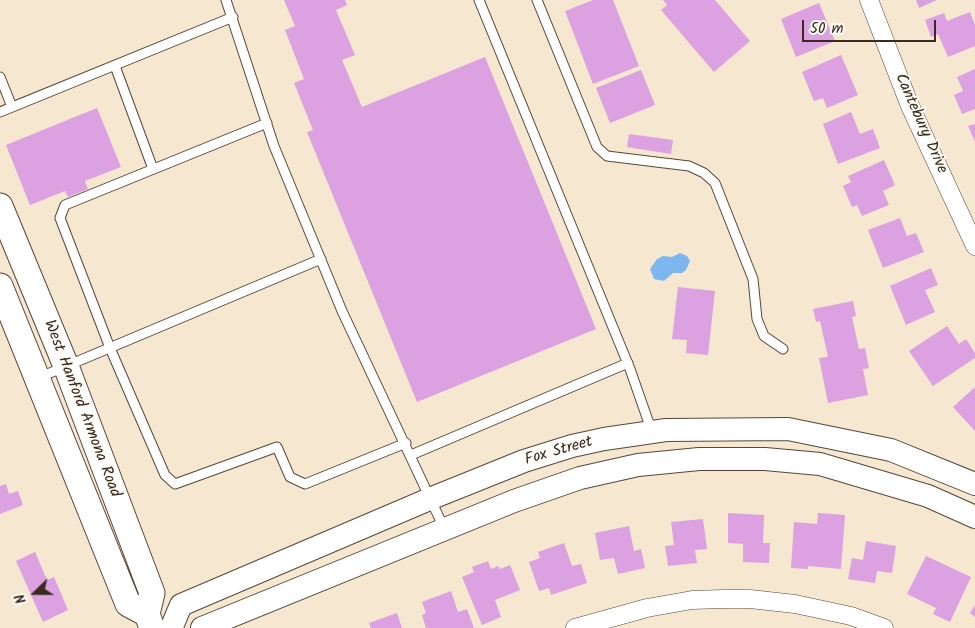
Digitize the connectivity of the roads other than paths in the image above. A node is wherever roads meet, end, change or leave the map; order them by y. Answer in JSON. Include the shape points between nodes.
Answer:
{"nodes":[{"id":1,"x":226,"y":0,"type":"edge"},
{"id":2,"x":480,"y":0,"type":"edge"},
{"id":3,"x":537,"y":0,"type":"edge"},
{"id":4,"x":869,"y":0,"type":"edge"},
{"id":5,"x":233,"y":17,"type":"junction"},
{"id":6,"x":114,"y":66,"type":"junction"},
{"id":7,"x":0,"y":77,"type":"edge"},
{"id":8,"x":12,"y":107,"type":"junction"},
{"id":9,"x":0,"y":112,"type":"edge"},
{"id":10,"x":267,"y":123,"type":"junction"},
{"id":11,"x":154,"y":169,"type":"junction"},
{"id":12,"x":0,"y":206,"type":"edge"},
{"id":13,"x":975,"y":246,"type":"edge"},
{"id":14,"x":321,"y":259,"type":"junction"},
{"id":15,"x":0,"y":286,"type":"edge"},
{"id":16,"x":110,"y":348,"type":"junction"},
{"id":17,"x":783,"y":349,"type":"dead end"},
{"id":18,"x":628,"y":363,"type":"junction"},
{"id":19,"x":66,"y":366,"type":"junction"},
{"id":20,"x":38,"y":378,"type":"junction"},
{"id":21,"x":652,"y":432,"type":"junction"},
{"id":22,"x":406,"y":443,"type":"junction"},
{"id":23,"x":411,"y":455,"type":"junction"},
{"id":24,"x":975,"y":484,"type":"edge"},
{"id":25,"x":432,"y":498,"type":"junction"},
{"id":26,"x":975,"y":517,"type":"edge"},
{"id":27,"x":444,"y":528,"type":"junction"},
{"id":28,"x":163,"y":624,"type":"edge"},
{"id":29,"x":202,"y":628,"type":"edge"},
{"id":30,"x":575,"y":628,"type":"edge"},
{"id":31,"x":884,"y":628,"type":"edge"}],
"edges":[{"from":1,"to":5,"type":"lane"},
{"from":2,"to":18,"type":"lane"},
{"from":3,"to":17,"type":"lane","via":[[597,147],[607,156],[689,166],[715,183],[753,279],[757,319],[764,336]]},
{"from":4,"to":13,"type":"street","name":"Cantebury Drive","via":[[910,106]]},
{"from":5,"to":6,"type":"lane"},
{"from":5,"to":10,"type":"lane"},
{"from":6,"to":8,"type":"lane"},
{"from":6,"to":11,"type":"lane"},
{"from":7,"to":8,"type":"lane"},
{"from":8,"to":9,"type":"lane"},
{"from":10,"to":11,"type":"lane"},
{"from":10,"to":14,"type":"lane"},
{"from":11,"to":16,"type":"lane","via":[[65,205],[60,218]]},
{"from":12,"to":19,"type":"main road","name":"West Hanford Armona Road"},
{"from":14,"to":16,"type":"lane"},
{"from":14,"to":22,"type":"lane"},
{"from":15,"to":20,"type":"main road","name":"West Hanford Armona Road"},
{"from":16,"to":19,"type":"lane"},
{"from":16,"to":22,"type":"lane","via":[[165,475],[174,484],[276,447],[290,478],[306,484]]},
{"from":18,"to":21,"type":"lane"},
{"from":18,"to":23,"type":"lane"},
{"from":19,"to":20,"type":"lane"},
{"from":19,"to":28,"type":"main road","name":"West Hanford Armona Road"},
{"from":20,"to":28,"type":"main road","name":"West Hanford Armona Road","via":[[128,604]]},
{"from":21,"to":24,"type":"street","name":"Fox Street","via":[[701,428],[788,429],[890,450]]},
{"from":21,"to":25,"type":"street","name":"Fox Street","via":[[572,446],[524,461]]},
{"from":22,"to":23,"type":"lane"},
{"from":23,"to":25,"type":"lane"},
{"from":25,"to":27,"type":"lane"},
{"from":25,"to":28,"type":"street","name":"Fox Street","via":[[181,605]]},
{"from":26,"to":27,"type":"street","name":"Fox Street","via":[[928,496],[820,464],[765,459],[699,459],[638,465],[580,478]]},
{"from":27,"to":29,"type":"street","name":"Fox Street"},
{"from":30,"to":31,"type":"street","via":[[647,608],[692,600],[723,599],[796,604],[851,616]]}]}
